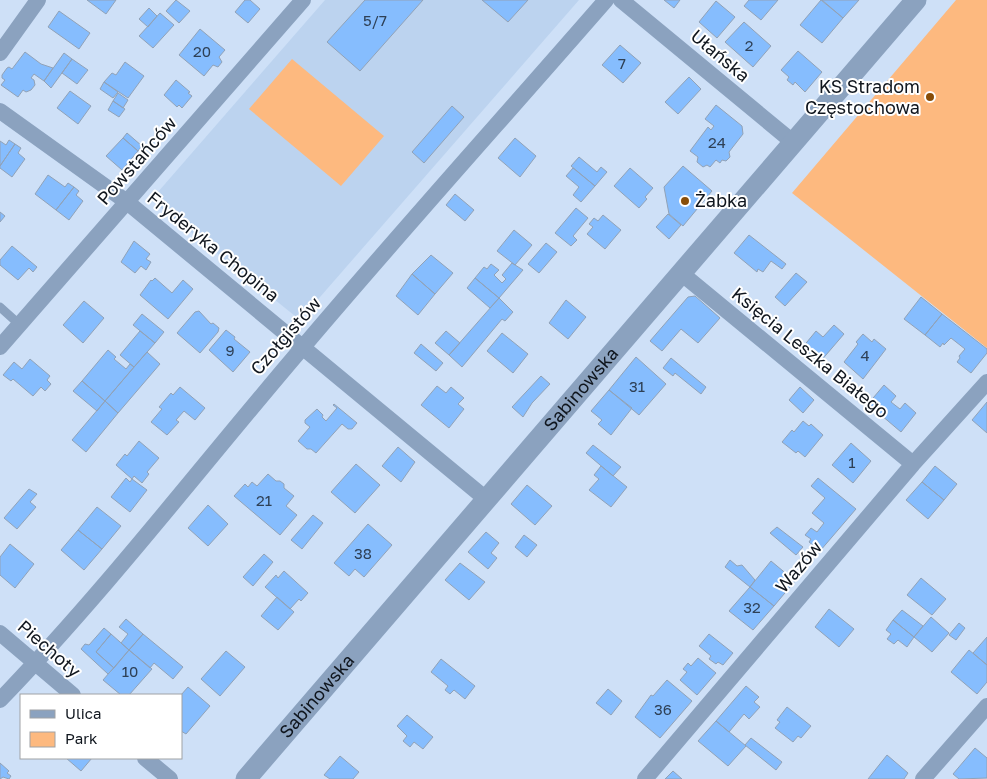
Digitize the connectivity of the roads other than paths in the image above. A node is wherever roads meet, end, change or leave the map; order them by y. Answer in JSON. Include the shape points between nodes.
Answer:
{"nodes":[{"id":1,"x":38,"y":0,"type":"edge"},
{"id":2,"x":303,"y":0,"type":"edge"},
{"id":3,"x":606,"y":0,"type":"edge"},
{"id":4,"x":621,"y":0,"type":"edge"},
{"id":5,"x":916,"y":0,"type":"edge"},
{"id":6,"x":0,"y":53,"type":"edge"},
{"id":7,"x":0,"y":111,"type":"edge"},
{"id":8,"x":794,"y":143,"type":"junction"},
{"id":9,"x":127,"y":202,"type":"junction"},
{"id":10,"x":681,"y":273,"type":"junction"},
{"id":11,"x":0,"y":307,"type":"edge"},
{"id":12,"x":20,"y":324,"type":"junction"},
{"id":13,"x":303,"y":346,"type":"junction"},
{"id":14,"x":0,"y":347,"type":"edge"},
{"id":15,"x":987,"y":382,"type":"edge"},
{"id":16,"x":913,"y":464,"type":"junction"},
{"id":17,"x":486,"y":499,"type":"junction"},
{"id":18,"x":0,"y":633,"type":"edge"},
{"id":19,"x":35,"y":663,"type":"junction"},
{"id":20,"x":71,"y":694,"type":"edge"},
{"id":21,"x":0,"y":700,"type":"edge"},
{"id":22,"x":987,"y":706,"type":"edge"},
{"id":23,"x":146,"y":759,"type":"edge"},
{"id":24,"x":170,"y":779,"type":"edge"},
{"id":25,"x":246,"y":779,"type":"edge"},
{"id":26,"x":645,"y":779,"type":"edge"},
{"id":27,"x":923,"y":779,"type":"edge"}],
"edges":[{"from":1,"to":6,"type":"street"},
{"from":2,"to":9,"type":"street","name":"Powstańców"},
{"from":3,"to":13,"type":"street","name":"Czołgistów"},
{"from":4,"to":8,"type":"street","name":"Ułańska"},
{"from":5,"to":8,"type":"street","name":"Sabinowska"},
{"from":7,"to":9,"type":"street","name":"Fryderyka Chopina"},
{"from":8,"to":10,"type":"street","name":"Sabinowska"},
{"from":9,"to":12,"type":"street","name":"Powstańców"},
{"from":9,"to":13,"type":"street","name":"Fryderyka Chopina"},
{"from":10,"to":16,"type":"street","name":"Księcia Leszka Białego"},
{"from":10,"to":17,"type":"street","name":"Sabinowska"},
{"from":11,"to":12,"type":"lane"},
{"from":12,"to":14,"type":"street","name":"Powstańców"},
{"from":13,"to":17,"type":"street","name":"Fryderyka Chopina"},
{"from":13,"to":19,"type":"street","name":"Czołgistów","via":[[168,510]]},
{"from":15,"to":16,"type":"street","name":"Wazów"},
{"from":16,"to":26,"type":"street","name":"Wazów"},
{"from":17,"to":25,"type":"street","name":"Sabinowska"},
{"from":18,"to":19,"type":"street","name":"Piechoty"},
{"from":19,"to":20,"type":"street","name":"Piechoty"},
{"from":19,"to":21,"type":"street","name":"Czołgistów"},
{"from":22,"to":27,"type":"street"},
{"from":23,"to":24,"type":"street"}]}
